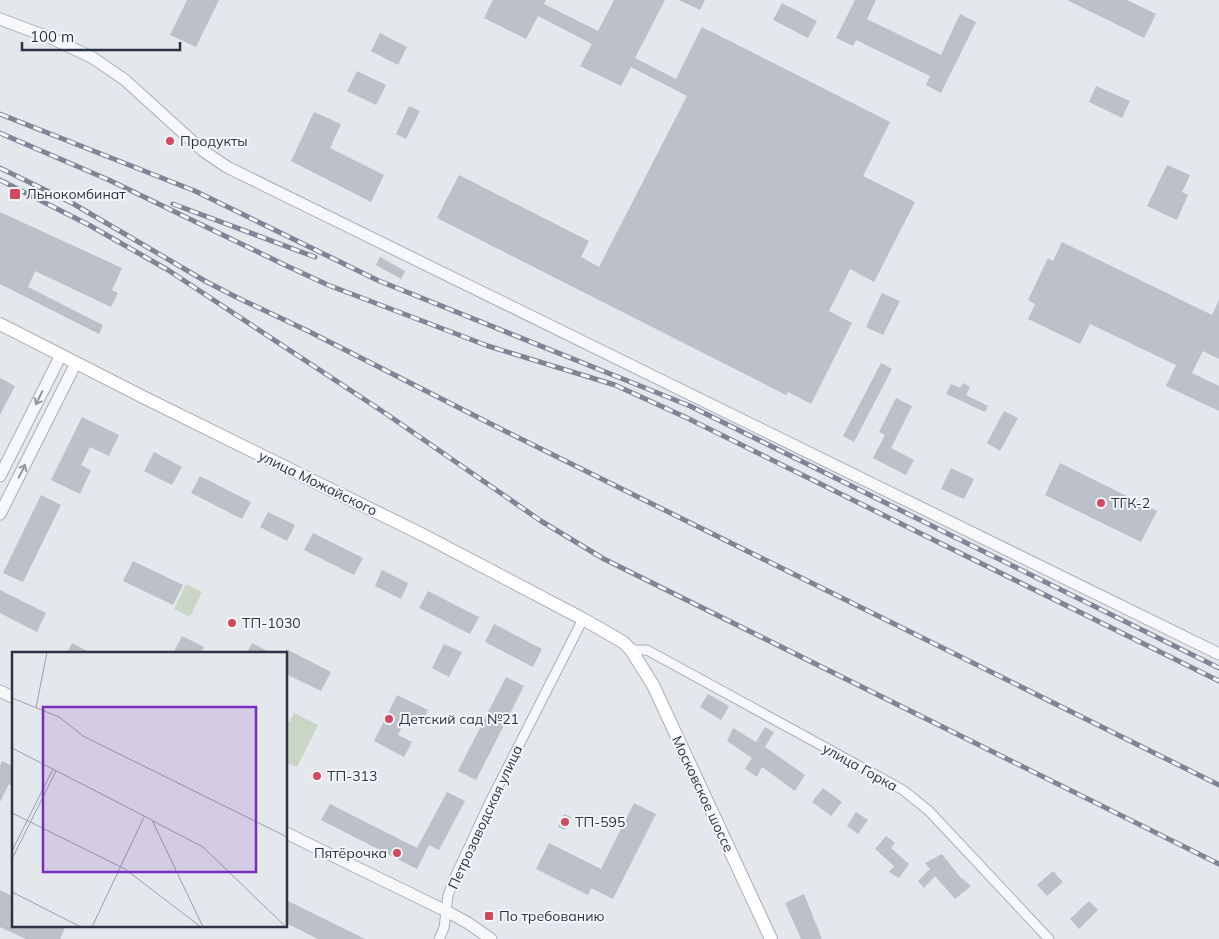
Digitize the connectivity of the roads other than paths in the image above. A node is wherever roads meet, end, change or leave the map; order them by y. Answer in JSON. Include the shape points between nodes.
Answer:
{"nodes":[{"id":1,"x":0,"y":19,"type":"edge"},
{"id":2,"x":0,"y":324,"type":"edge"},
{"id":3,"x":61,"y":355,"type":"junction"},
{"id":4,"x":76,"y":363,"type":"junction"},
{"id":5,"x":0,"y":476,"type":"edge"},
{"id":6,"x":0,"y":514,"type":"edge"},
{"id":7,"x":584,"y":619,"type":"junction"},
{"id":8,"x":631,"y":650,"type":"junction"},
{"id":9,"x":1219,"y":654,"type":"edge"},
{"id":10,"x":0,"y":691,"type":"edge"},
{"id":11,"x":12,"y":697,"type":"edge"},
{"id":12,"x":288,"y":834,"type":"edge"},
{"id":13,"x":446,"y":911,"type":"junction"},
{"id":14,"x":439,"y":939,"type":"edge"},
{"id":15,"x":491,"y":939,"type":"edge"},
{"id":16,"x":770,"y":939,"type":"edge"},
{"id":17,"x":1049,"y":939,"type":"edge"}],
"edges":[{"from":1,"to":9,"type":"street","via":[[92,58],[125,80],[202,150],[227,167]]},
{"from":2,"to":3,"type":"main road","name":"улица Можайского"},
{"from":3,"to":4,"type":"main road","name":"улица Можайского"},
{"from":3,"to":5,"type":"street","one_way":true},
{"from":6,"to":4,"type":"street","one_way":true},
{"from":4,"to":7,"type":"main road","name":"улица Можайского","via":[[425,536]]},
{"from":7,"to":8,"type":"main road","name":"улица Можайского","via":[[614,635]]},
{"from":7,"to":13,"type":"street","name":"Петрозаводская улица","via":[[490,802],[448,895]]},
{"from":8,"to":16,"type":"main road","name":"Московское шоссе","via":[[652,685]]},
{"from":8,"to":17,"type":"street","name":"улица Горка","via":[[647,650],[903,790],[929,811]]},
{"from":10,"to":11,"type":"street"},
{"from":12,"to":13,"type":"street"},
{"from":13,"to":14,"type":"street","name":"Петрозаводская улица"},
{"from":13,"to":15,"type":"street"}]}
